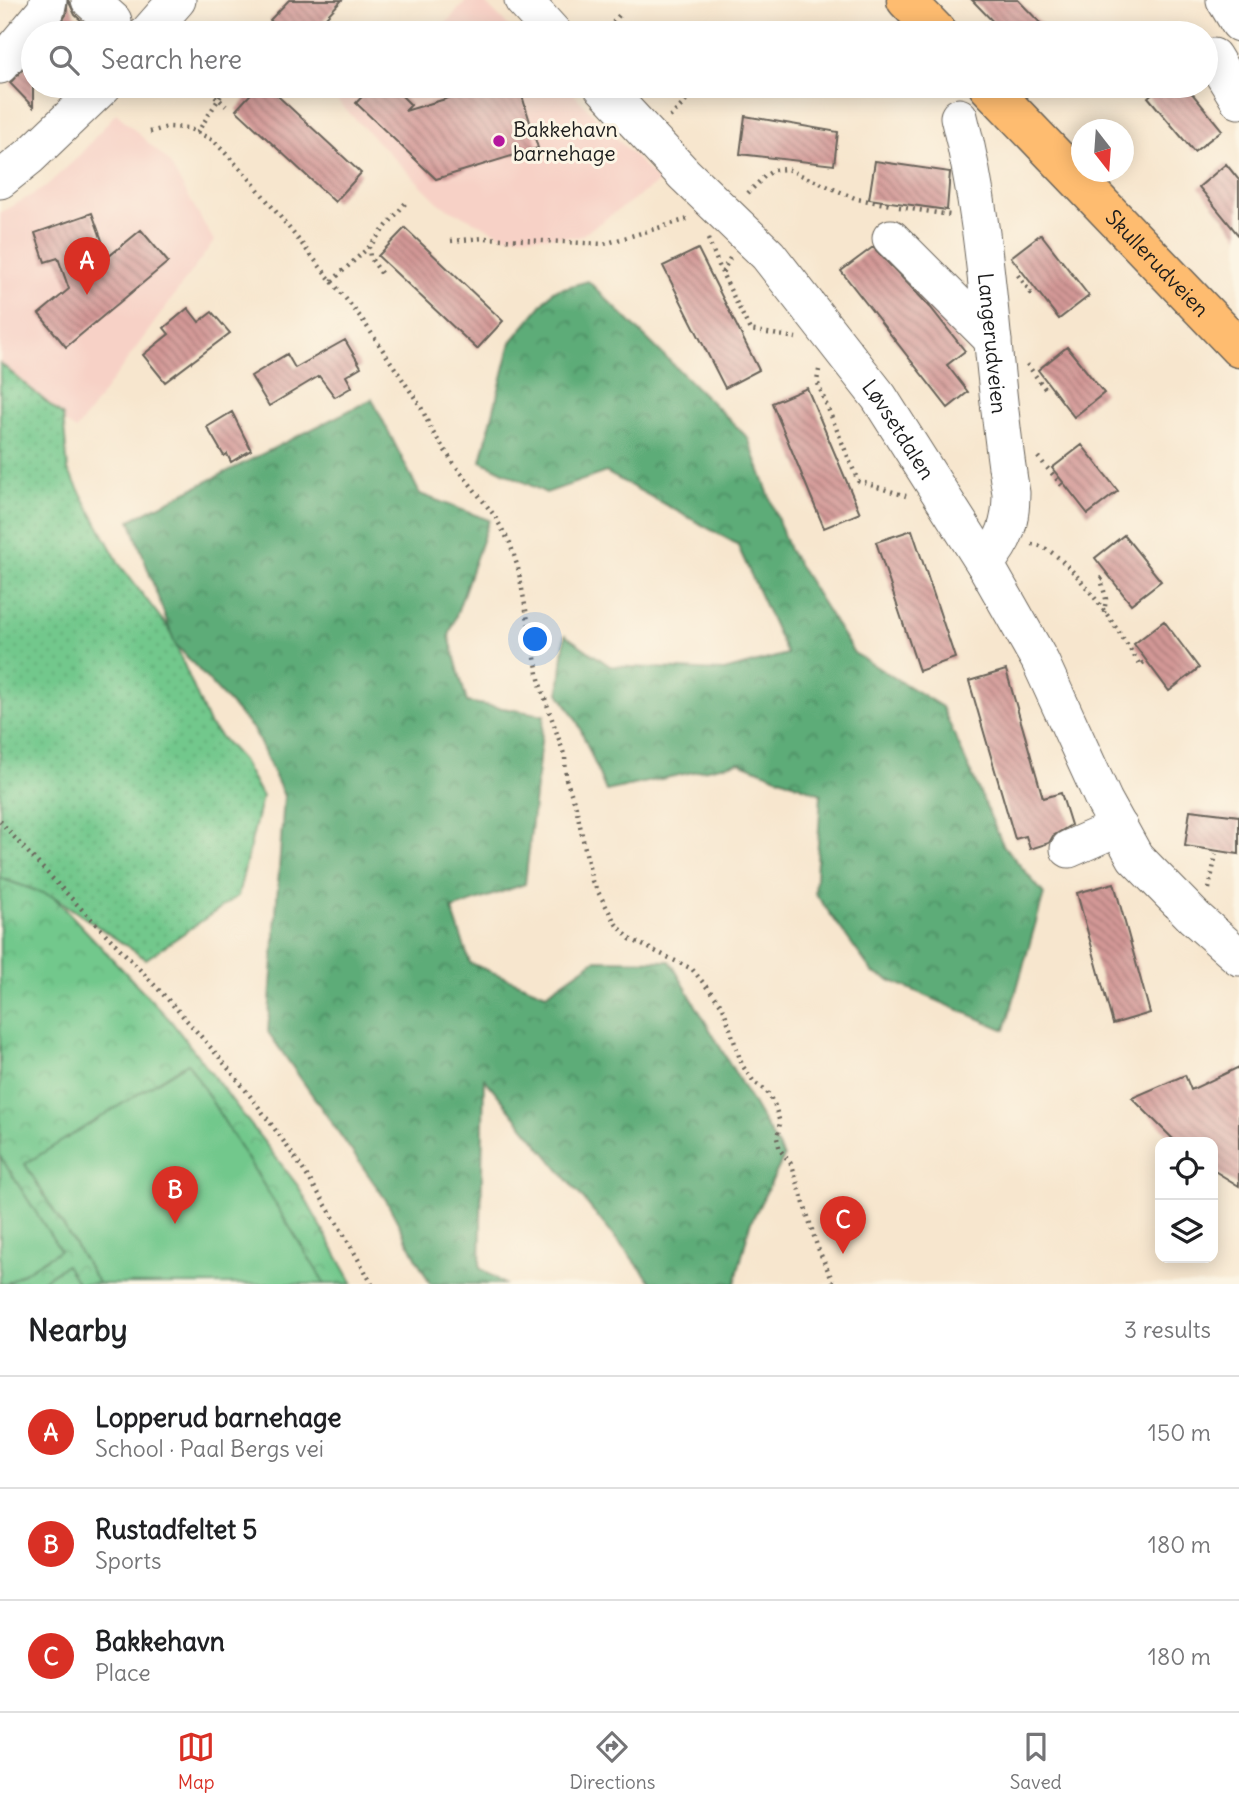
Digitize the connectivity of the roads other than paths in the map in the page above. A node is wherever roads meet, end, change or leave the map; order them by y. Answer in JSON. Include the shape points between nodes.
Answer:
{"nodes":[{"id":1,"x":48,"y":0,"type":"edge"},
{"id":2,"x":177,"y":0,"type":"edge"},
{"id":3,"x":523,"y":0,"type":"edge"},
{"id":4,"x":906,"y":0,"type":"edge"},
{"id":5,"x":1225,"y":0,"type":"edge"},
{"id":6,"x":38,"y":21,"type":"edge"},
{"id":7,"x":159,"y":21,"type":"edge"},
{"id":8,"x":542,"y":21,"type":"edge"},
{"id":9,"x":926,"y":21,"type":"edge"},
{"id":10,"x":1239,"y":23,"type":"edge"},
{"id":11,"x":1218,"y":65,"type":"edge"},
{"id":12,"x":90,"y":98,"type":"edge"},
{"id":13,"x":613,"y":98,"type":"edge"},
{"id":14,"x":999,"y":98,"type":"edge"},
{"id":15,"x":1239,"y":100,"type":"edge"},
{"id":16,"x":959,"y":117,"type":"dead end"},
{"id":17,"x":0,"y":180,"type":"edge"},
{"id":18,"x":891,"y":238,"type":"dead end"},
{"id":19,"x":993,"y":340,"type":"junction"},
{"id":20,"x":1239,"y":348,"type":"edge"},
{"id":21,"x":994,"y":553,"type":"junction"},
{"id":22,"x":1119,"y":827,"type":"junction"},
{"id":23,"x":1069,"y":849,"type":"dead end"},
{"id":24,"x":1239,"y":957,"type":"edge"}],
"edges":[{"from":1,"to":6,"type":"street"},
{"from":2,"to":7,"type":"street"},
{"from":3,"to":8,"type":"street"},
{"from":4,"to":9,"type":"main road"},
{"from":5,"to":10,"type":"street"},
{"from":11,"to":15,"type":"street"},
{"from":12,"to":17,"type":"street"},
{"from":13,"to":21,"type":"street","name":"Løvsetdalen","via":[[649,137],[710,221],[768,255]]},
{"from":14,"to":20,"type":"main road","name":"Skullerudveien"},
{"from":16,"to":19,"type":"street","name":"Langerudveien","via":[[971,163]]},
{"from":18,"to":19,"type":"street"},
{"from":19,"to":21,"type":"street","name":"Langerudveien","via":[[1011,493],[1011,520]]},
{"from":21,"to":22,"type":"street","name":"Løvsetdalen"},
{"from":22,"to":23,"type":"street"},
{"from":22,"to":24,"type":"street","name":"Løvsetdalen","via":[[1135,857]]}]}
